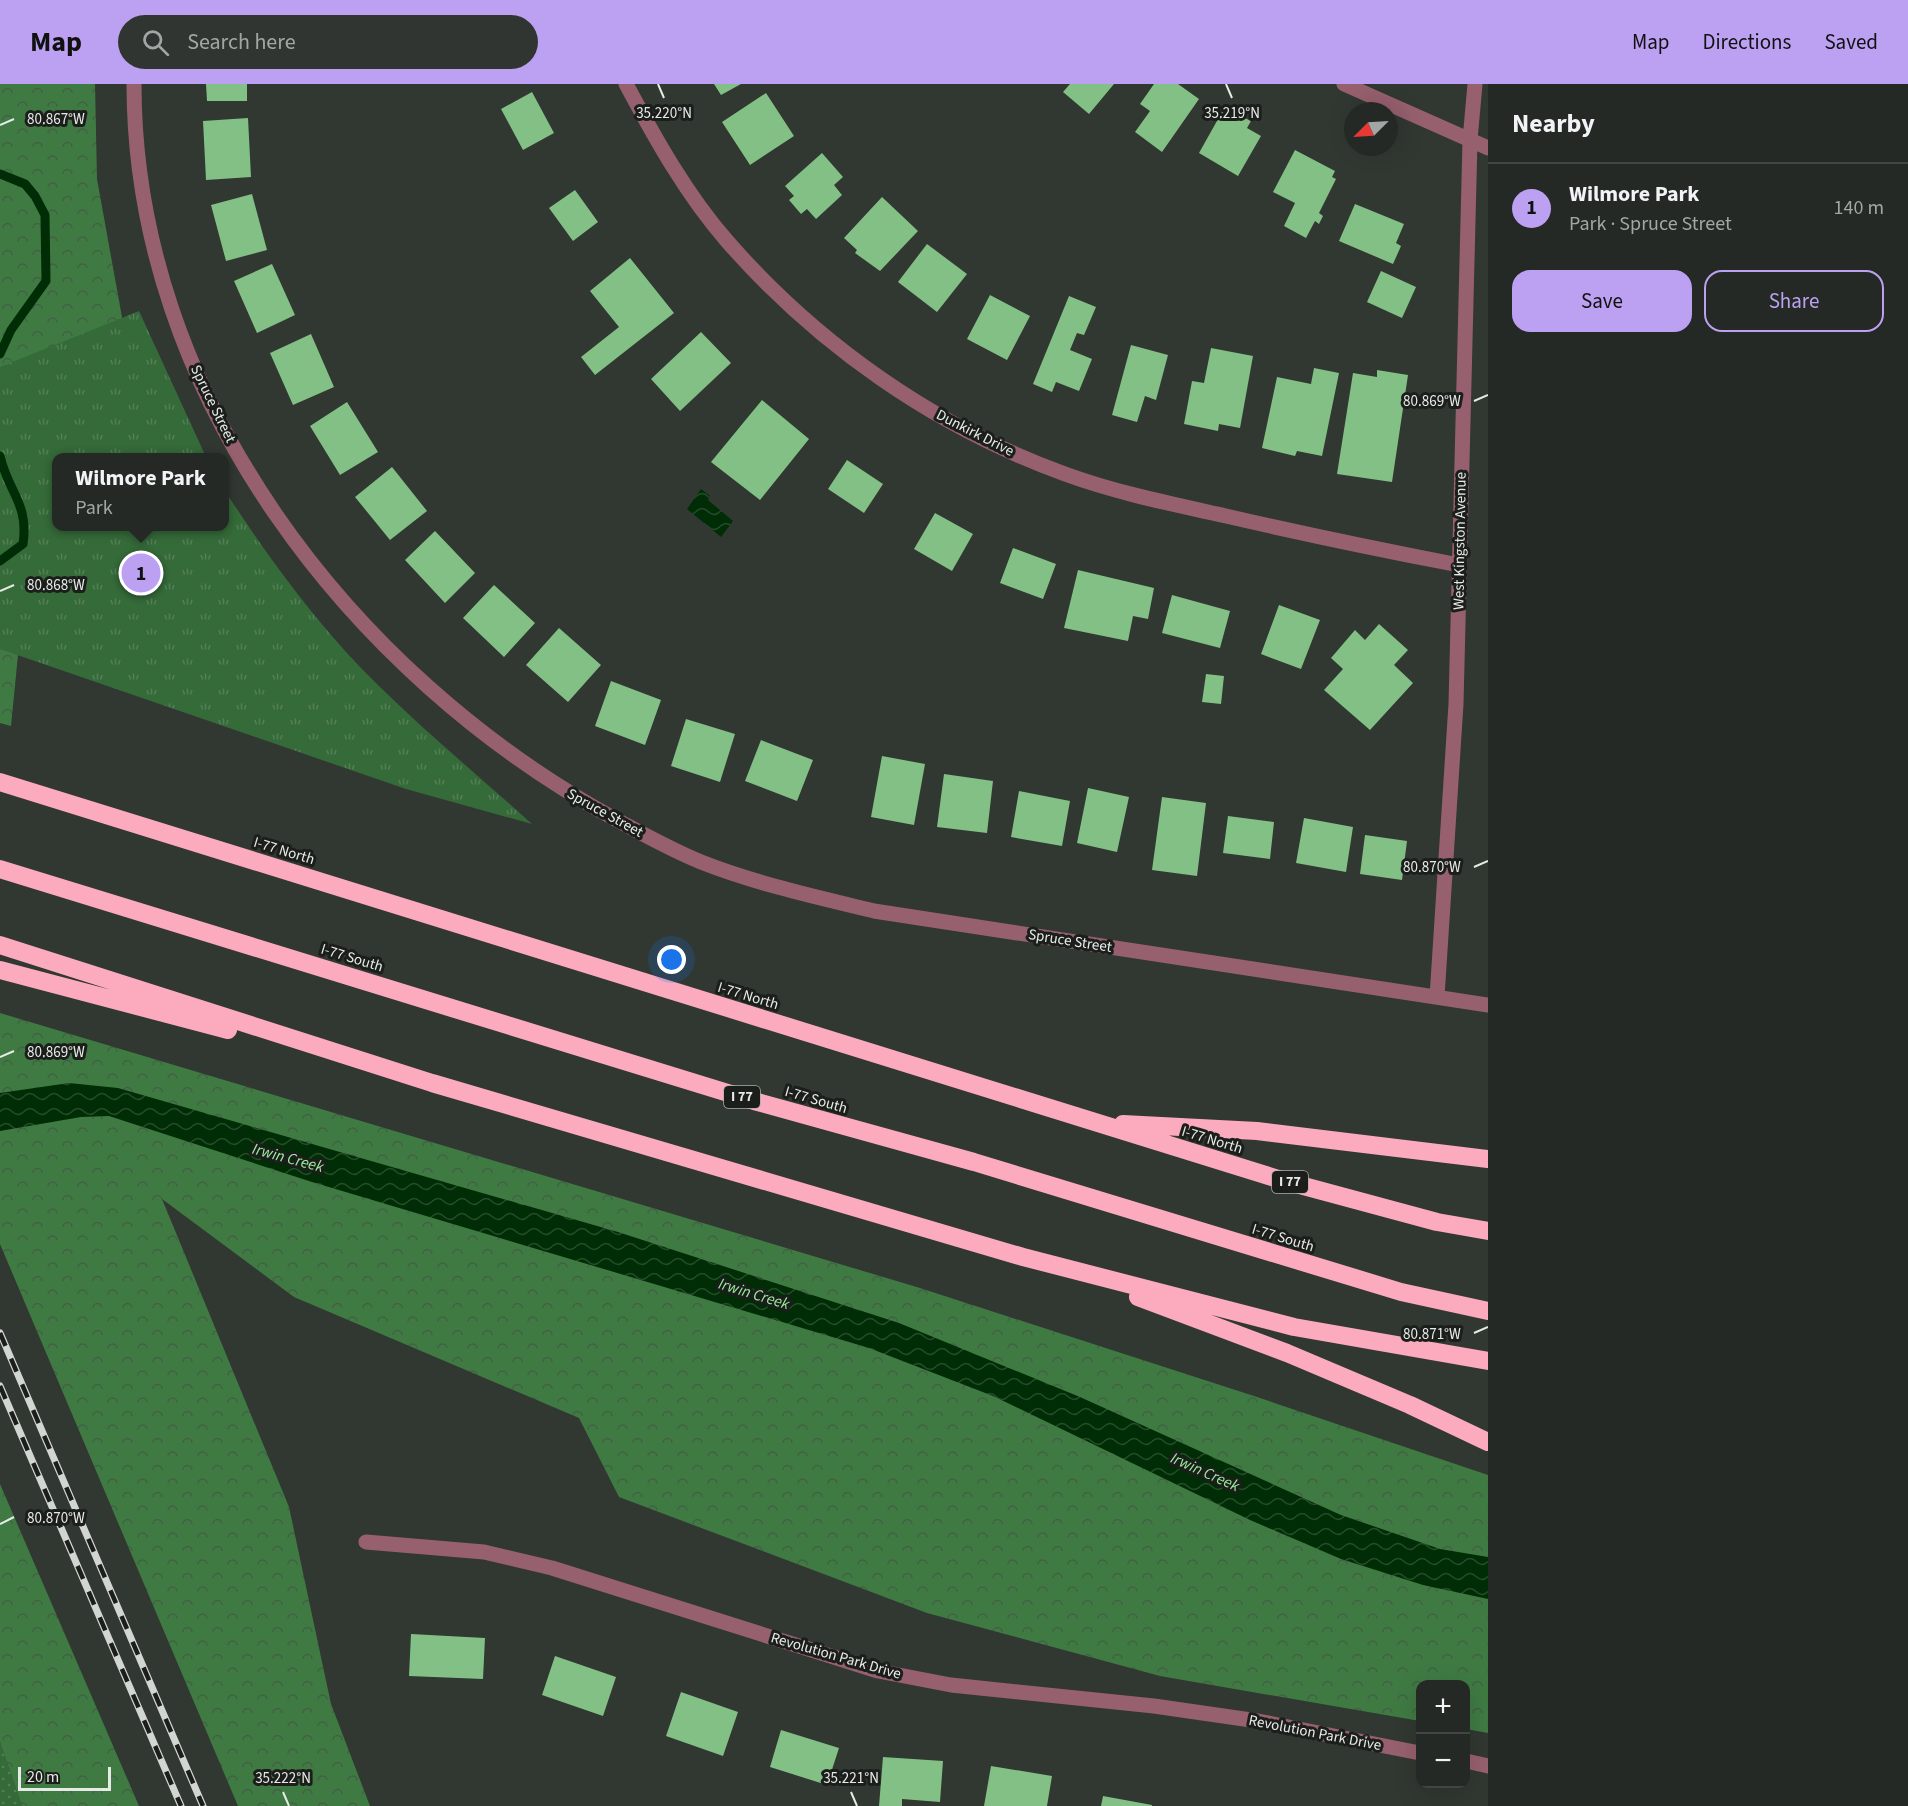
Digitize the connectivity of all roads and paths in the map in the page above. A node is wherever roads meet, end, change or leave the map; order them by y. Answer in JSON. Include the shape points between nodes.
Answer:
{"nodes":[{"id":1,"x":134,"y":84,"type":"edge"},
{"id":2,"x":626,"y":84,"type":"edge"},
{"id":3,"x":1344,"y":84,"type":"edge"},
{"id":4,"x":1475,"y":84,"type":"edge"},
{"id":5,"x":1470,"y":140,"type":"junction"},
{"id":6,"x":1488,"y":148,"type":"edge"},
{"id":7,"x":1459,"y":566,"type":"junction"},
{"id":8,"x":0,"y":782,"type":"edge"},
{"id":9,"x":0,"y":869,"type":"edge"},
{"id":10,"x":0,"y":945,"type":"edge"},
{"id":11,"x":0,"y":970,"type":"edge"},
{"id":12,"x":1437,"y":998,"type":"junction"},
{"id":13,"x":1488,"y":1005,"type":"edge"},
{"id":14,"x":432,"y":1083,"type":"junction"},
{"id":15,"x":1094,"y":1123,"type":"junction"},
{"id":16,"x":1488,"y":1159,"type":"edge"},
{"id":17,"x":1488,"y":1231,"type":"edge"},
{"id":18,"x":1069,"y":1269,"type":"junction"},
{"id":19,"x":1488,"y":1311,"type":"edge"},
{"id":20,"x":1488,"y":1361,"type":"edge"},
{"id":21,"x":1488,"y":1442,"type":"edge"},
{"id":22,"x":366,"y":1542,"type":"dead end"},
{"id":23,"x":1416,"y":1752,"type":"edge"},
{"id":24,"x":1470,"y":1762,"type":"edge"},
{"id":25,"x":1488,"y":1766,"type":"edge"}],
"edges":[{"from":1,"to":12,"type":"street","name":"Spruce Street","via":[[138,164],[165,288],[194,367],[236,452],[286,529],[342,602],[406,668],[495,744],[574,797],[657,842],[701,862],[777,887],[874,911]]},
{"from":2,"to":7,"type":"street","name":"Dunkirk Drive","via":[[678,175],[726,240],[802,317],[845,354],[916,403],[995,445],[1064,474],[1134,496]]},
{"from":3,"to":5,"type":"street"},
{"from":4,"to":5,"type":"street","name":"West Kingston Avenue"},
{"from":5,"to":6,"type":"street"},
{"from":5,"to":7,"type":"street","name":"West Kingston Avenue"},
{"from":7,"to":12,"type":"street","name":"West Kingston Avenue","via":[[1456,704]]},
{"from":8,"to":15,"type":"highway","name":"I-77 North","number":"I 77"},
{"from":9,"to":19,"type":"highway","name":"I-77 South","number":"I 77","via":[[754,1101],[974,1162],[1401,1292]]},
{"from":10,"to":14,"type":"highway"},
{"from":11,"to":14,"type":"highway"},
{"from":12,"to":13,"type":"street","name":"Spruce Street"},
{"from":14,"to":18,"type":"highway"},
{"from":15,"to":16,"type":"highway","via":[[1257,1131]]},
{"from":15,"to":17,"type":"highway","name":"I-77 North","number":"I 77","via":[[1285,1181]]},
{"from":18,"to":20,"type":"highway","via":[[1294,1327]]},
{"from":18,"to":21,"type":"highway","via":[[1287,1353]]},
{"from":22,"to":23,"type":"street","name":"Revolution Park Drive","via":[[484,1552],[552,1568],[878,1671],[951,1685],[1249,1720]]},
{"from":24,"to":25,"type":"street"}]}
